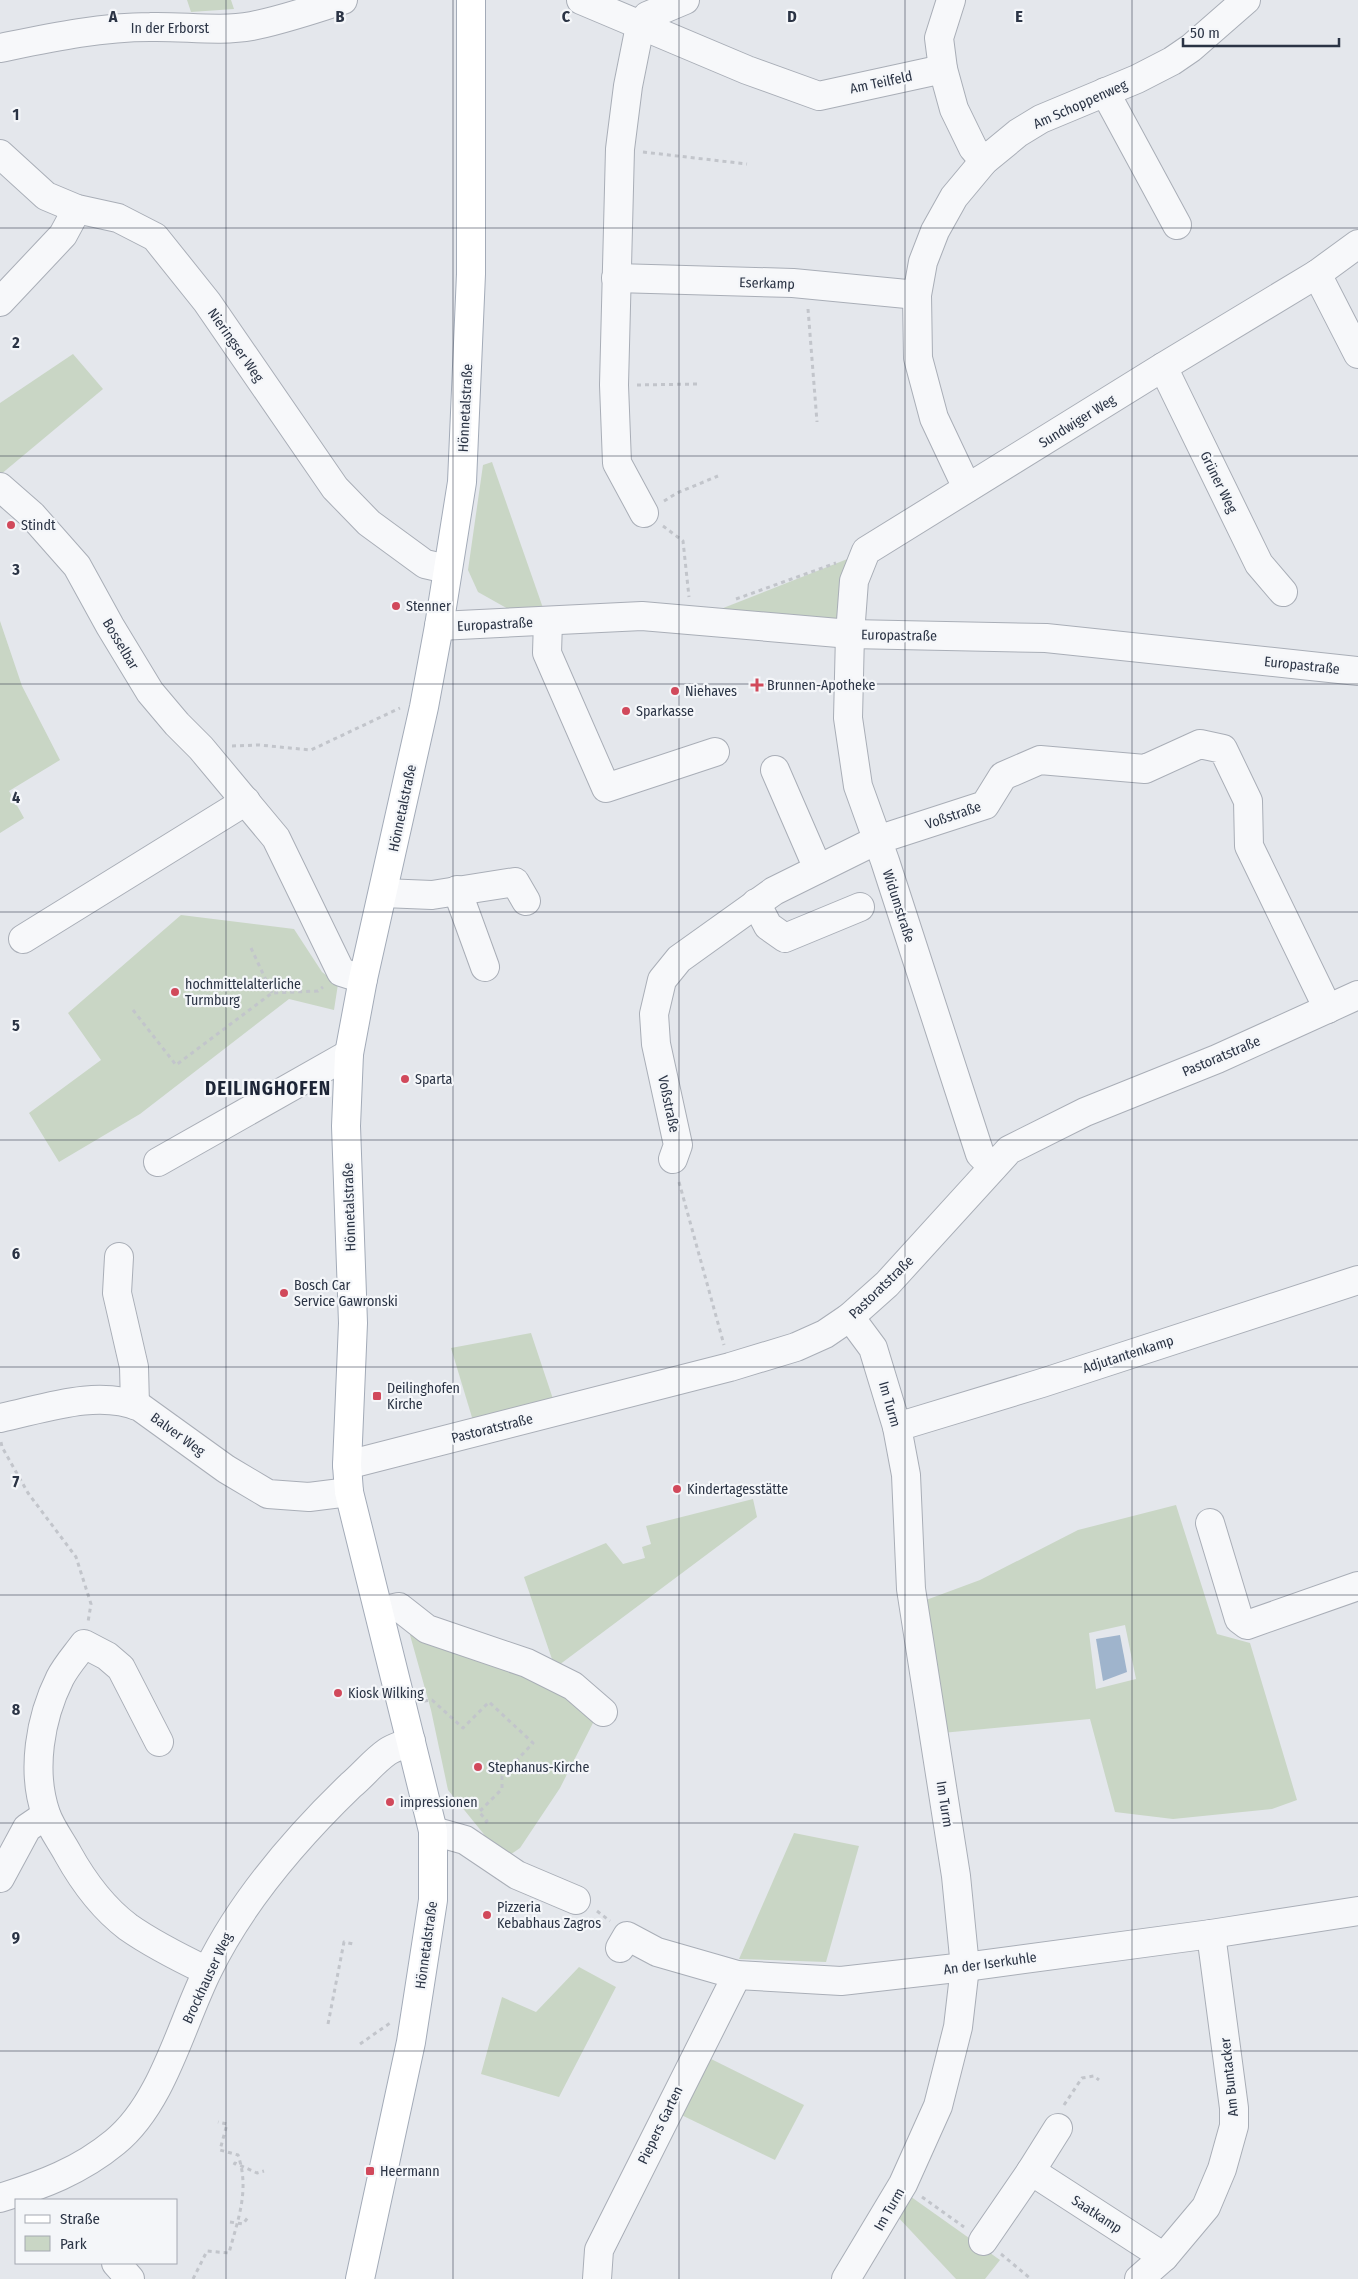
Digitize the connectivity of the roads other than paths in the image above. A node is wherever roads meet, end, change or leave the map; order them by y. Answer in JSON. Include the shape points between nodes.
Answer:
{"nodes":[{"id":1,"x":340,"y":0,"type":"edge"},
{"id":2,"x":471,"y":0,"type":"edge"},
{"id":3,"x":581,"y":0,"type":"edge"},
{"id":4,"x":685,"y":0,"type":"edge"},
{"id":5,"x":951,"y":0,"type":"edge"},
{"id":6,"x":1246,"y":0,"type":"edge"},
{"id":7,"x":640,"y":26,"type":"junction"},
{"id":8,"x":0,"y":48,"type":"edge"},
{"id":9,"x":943,"y":69,"type":"junction"},
{"id":10,"x":1104,"y":92,"type":"junction"},
{"id":11,"x":0,"y":154,"type":"edge"},
{"id":12,"x":984,"y":161,"type":"junction"},
{"id":13,"x":77,"y":209,"type":"junction"},
{"id":14,"x":1177,"y":226,"type":"dead end"},
{"id":15,"x":1358,"y":244,"type":"edge"},
{"id":16,"x":1317,"y":274,"type":"junction"},
{"id":17,"x":616,"y":278,"type":"junction"},
{"id":18,"x":917,"y":296,"type":"junction"},
{"id":19,"x":0,"y":302,"type":"edge"},
{"id":20,"x":1358,"y":354,"type":"edge"},
{"id":21,"x":1163,"y":367,"type":"junction"},
{"id":22,"x":0,"y":487,"type":"edge"},
{"id":23,"x":967,"y":488,"type":"junction"},
{"id":24,"x":644,"y":513,"type":"road end"},
{"id":25,"x":447,"y":569,"type":"junction"},
{"id":26,"x":1283,"y":592,"type":"dead end"},
{"id":27,"x":548,"y":621,"type":"junction"},
{"id":28,"x":439,"y":626,"type":"junction"},
{"id":29,"x":850,"y":634,"type":"junction"},
{"id":30,"x":1358,"y":670,"type":"edge"},
{"id":31,"x":715,"y":752,"type":"dead end"},
{"id":32,"x":775,"y":770,"type":"dead end"},
{"id":33,"x":246,"y":801,"type":"junction"},
{"id":34,"x":877,"y":840,"type":"junction"},
{"id":35,"x":818,"y":869,"type":"junction"},
{"id":36,"x":457,"y":890,"type":"junction"},
{"id":37,"x":383,"y":893,"type":"junction"},
{"id":38,"x":526,"y":901,"type":"dead end"},
{"id":39,"x":756,"y":903,"type":"junction"},
{"id":40,"x":860,"y":907,"type":"dead end"},
{"id":41,"x":23,"y":938,"type":"dead end"},
{"id":42,"x":486,"y":967,"type":"dead end"},
{"id":43,"x":352,"y":976,"type":"junction"},
{"id":44,"x":1358,"y":994,"type":"edge"},
{"id":45,"x":1328,"y":1009,"type":"junction"},
{"id":46,"x":349,"y":1054,"type":"junction"},
{"id":47,"x":673,"y":1159,"type":"road end"},
{"id":48,"x":158,"y":1162,"type":"dead end"},
{"id":49,"x":993,"y":1167,"type":"junction"},
{"id":50,"x":120,"y":1257,"type":"dead end"},
{"id":51,"x":1358,"y":1280,"type":"edge"},
{"id":52,"x":850,"y":1317,"type":"junction"},
{"id":53,"x":136,"y":1405,"type":"junction"},
{"id":54,"x":0,"y":1418,"type":"edge"},
{"id":55,"x":897,"y":1427,"type":"junction"},
{"id":56,"x":347,"y":1466,"type":"junction"},
{"id":57,"x":349,"y":1492,"type":"junction"},
{"id":58,"x":1210,"y":1523,"type":"dead end"},
{"id":59,"x":1358,"y":1586,"type":"edge"},
{"id":60,"x":380,"y":1612,"type":"junction"},
{"id":61,"x":602,"y":1712,"type":"dead end"},
{"id":62,"x":159,"y":1742,"type":"dead end"},
{"id":63,"x":411,"y":1742,"type":"junction"},
{"id":64,"x":46,"y":1814,"type":"junction"},
{"id":65,"x":433,"y":1831,"type":"junction"},
{"id":66,"x":0,"y":1878,"type":"edge"},
{"id":67,"x":576,"y":1900,"type":"road end"},
{"id":68,"x":1358,"y":1911,"type":"edge"},
{"id":69,"x":1211,"y":1934,"type":"junction"},
{"id":70,"x":624,"y":1942,"type":"road end"},
{"id":71,"x":965,"y":1967,"type":"junction"},
{"id":72,"x":207,"y":1971,"type":"junction"},
{"id":73,"x":736,"y":1976,"type":"junction"},
{"id":74,"x":1058,"y":2128,"type":"road end"},
{"id":75,"x":1031,"y":2171,"type":"junction"},
{"id":76,"x":56,"y":2192,"type":"edge"},
{"id":77,"x":0,"y":2198,"type":"edge"},
{"id":78,"x":983,"y":2241,"type":"dead end"},
{"id":79,"x":1164,"y":2257,"type":"junction"},
{"id":80,"x":117,"y":2264,"type":"edge"},
{"id":81,"x":130,"y":2279,"type":"edge"},
{"id":82,"x":360,"y":2279,"type":"edge"},
{"id":83,"x":597,"y":2279,"type":"edge"},
{"id":84,"x":846,"y":2279,"type":"edge"},
{"id":85,"x":1139,"y":2279,"type":"edge"}],
"edges":[{"from":1,"to":8,"type":"street","name":"In der Erborst","via":[[253,26],[117,29],[66,34]]},
{"from":2,"to":25,"type":"main road","name":"Hönnetalstraße","via":[[467,391],[462,482]]},
{"from":3,"to":7,"type":"street"},
{"from":4,"to":7,"type":"street","via":[[647,16]]},
{"from":5,"to":9,"type":"street","via":[[939,38]]},
{"from":6,"to":10,"type":"street","name":"Am Schoppenweg","via":[[1191,48],[1137,79]]},
{"from":7,"to":9,"type":"street","name":"Am Teilfeld","via":[[819,96]]},
{"from":7,"to":17,"type":"street","via":[[620,149]]},
{"from":9,"to":12,"type":"street","via":[[954,108],[973,148]]},
{"from":10,"to":12,"type":"street","name":"Am Schoppenweg","via":[[1041,119]]},
{"from":10,"to":14,"type":"street"},
{"from":11,"to":13,"type":"street","name":"Nieringser Weg","via":[[46,196]]},
{"from":12,"to":18,"type":"street","name":"Am Schoppenweg","via":[[954,197],[935,231],[923,262]]},
{"from":13,"to":19,"type":"street","via":[[63,235]]},
{"from":13,"to":25,"type":"street","name":"Nieringser Weg","via":[[118,218],[155,237],[207,302],[336,488],[369,523],[425,564]]},
{"from":15,"to":16,"type":"street","name":"Sundwiger Weg"},
{"from":16,"to":20,"type":"street"},
{"from":16,"to":21,"type":"street","name":"Sundwiger Weg"},
{"from":17,"to":18,"type":"street","name":"Eserkamp","via":[[805,285]]},
{"from":17,"to":24,"type":"street","via":[[614,385],[617,463]]},
{"from":18,"to":23,"type":"street","name":"Am Schoppenweg","via":[[918,358],[934,418]]},
{"from":21,"to":23,"type":"street","name":"Sundwiger Weg"},
{"from":21,"to":26,"type":"street","name":"Grüner Weg","via":[[1260,564]]},
{"from":22,"to":33,"type":"street","name":"Bosselbar","via":[[32,515],[77,566],[150,692]]},
{"from":23,"to":29,"type":"street","name":"Sundwiger Weg","via":[[866,551],[854,581]]},
{"from":25,"to":28,"type":"main road","name":"Hönnetalstraße"},
{"from":27,"to":28,"type":"street","name":"Europastraße"},
{"from":27,"to":29,"type":"street","name":"Europastraße","via":[[642,616]]},
{"from":27,"to":31,"type":"street","via":[[548,653],[606,788]]},
{"from":28,"to":37,"type":"main road","name":"Hönnetalstraße"},
{"from":29,"to":30,"type":"street","name":"Europastraße","via":[[1046,638]]},
{"from":29,"to":34,"type":"street","name":"Widumstraße","via":[[850,728],[858,786]]},
{"from":32,"to":35,"type":"street"},
{"from":33,"to":41,"type":"street"},
{"from":33,"to":43,"type":"street","name":"Bosselbar","via":[[276,838]]},
{"from":34,"to":35,"type":"street","name":"Voßstraße"},
{"from":34,"to":45,"type":"street","name":"Voßstraße","via":[[985,805],[1003,776],[1040,760],[1145,769],[1200,744],[1223,749],[1248,801],[1249,846]]},
{"from":34,"to":49,"type":"street","name":"Widumstraße","via":[[980,1154]]},
{"from":35,"to":39,"type":"street","name":"Voßstraße"},
{"from":36,"to":37,"type":"street","via":[[432,895]]},
{"from":36,"to":38,"type":"street","via":[[515,882]]},
{"from":36,"to":42,"type":"street"},
{"from":37,"to":43,"type":"main road","name":"Hönnetalstraße"},
{"from":39,"to":40,"type":"street","via":[[768,926],[785,938]]},
{"from":39,"to":47,"type":"street","name":"Voßstraße","via":[[679,959],[662,980],[654,1014],[656,1044],[678,1145]]},
{"from":43,"to":46,"type":"main road","name":"Hönnetalstraße"},
{"from":44,"to":45,"type":"street","name":"Pastoratstraße"},
{"from":45,"to":49,"type":"street","name":"Pastoratstraße","via":[[1077,1116],[1009,1150]]},
{"from":46,"to":48,"type":"street"},
{"from":46,"to":56,"type":"main road","name":"Hönnetalstraße","via":[[346,1126],[353,1323]]},
{"from":49,"to":52,"type":"street","name":"Pastoratstraße","via":[[887,1284]]},
{"from":50,"to":53,"type":"street","via":[[117,1293],[134,1367]]},
{"from":51,"to":55,"type":"street","name":"Adjutantenkamp"},
{"from":52,"to":55,"type":"street","name":"Im Turm","via":[[873,1348]]},
{"from":52,"to":56,"type":"street","name":"Pastoratstraße","via":[[825,1334],[796,1347],[730,1367]]},
{"from":53,"to":54,"type":"street","name":"Balver Weg","via":[[91,1400]]},
{"from":53,"to":57,"type":"street","name":"Balver Weg","via":[[226,1469],[268,1494],[309,1498]]},
{"from":55,"to":71,"type":"street","name":"Im Turm","via":[[906,1475],[911,1589],[956,1876]]},
{"from":56,"to":57,"type":"main road","name":"Hönnetalstraße"},
{"from":57,"to":60,"type":"main road","name":"Hönnetalstraße"},
{"from":58,"to":59,"type":"street","via":[[1243,1624]]},
{"from":60,"to":61,"type":"street","via":[[399,1607],[427,1629],[527,1663],[573,1686]]},
{"from":60,"to":63,"type":"main road","name":"Hönnetalstraße"},
{"from":62,"to":64,"type":"street","via":[[121,1668],[84,1644],[60,1677],[39,1747],[38,1771]]},
{"from":63,"to":65,"type":"main road","name":"Hönnetalstraße"},
{"from":63,"to":72,"type":"street","name":"Brockhauser Weg","via":[[388,1751],[299,1837],[228,1932]]},
{"from":64,"to":66,"type":"street","via":[[27,1828]]},
{"from":64,"to":72,"type":"street","via":[[76,1870],[109,1911],[146,1938]]},
{"from":65,"to":67,"type":"street","via":[[465,1840],[517,1875]]},
{"from":65,"to":82,"type":"main road","name":"Hönnetalstraße","via":[[433,1900],[411,2042]]},
{"from":68,"to":69,"type":"street","name":"An der Iserkuhle"},
{"from":69,"to":71,"type":"street","name":"An der Iserkuhle"},
{"from":69,"to":79,"type":"street","name":"Am Buntacker","via":[[1234,2126],[1206,2207]]},
{"from":70,"to":73,"type":"street","name":"An der Iserkuhle"},
{"from":71,"to":73,"type":"street","name":"An der Iserkuhle","via":[[841,1981]]},
{"from":71,"to":84,"type":"street","name":"Im Turm","via":[[958,2027],[938,2106],[903,2184]]},
{"from":72,"to":76,"type":"street","name":"Brockhauser Weg","via":[[166,2070],[138,2118]]},
{"from":73,"to":83,"type":"street","name":"Piepers Garten","via":[[599,2250]]},
{"from":74,"to":75,"type":"street"},
{"from":75,"to":78,"type":"street"},
{"from":75,"to":79,"type":"street","name":"Saatkamp"},
{"from":76,"to":77,"type":"street","name":"Brockhauser Weg"},
{"from":79,"to":85,"type":"street","name":"Am Buntacker"},
{"from":80,"to":81,"type":"street"}]}
